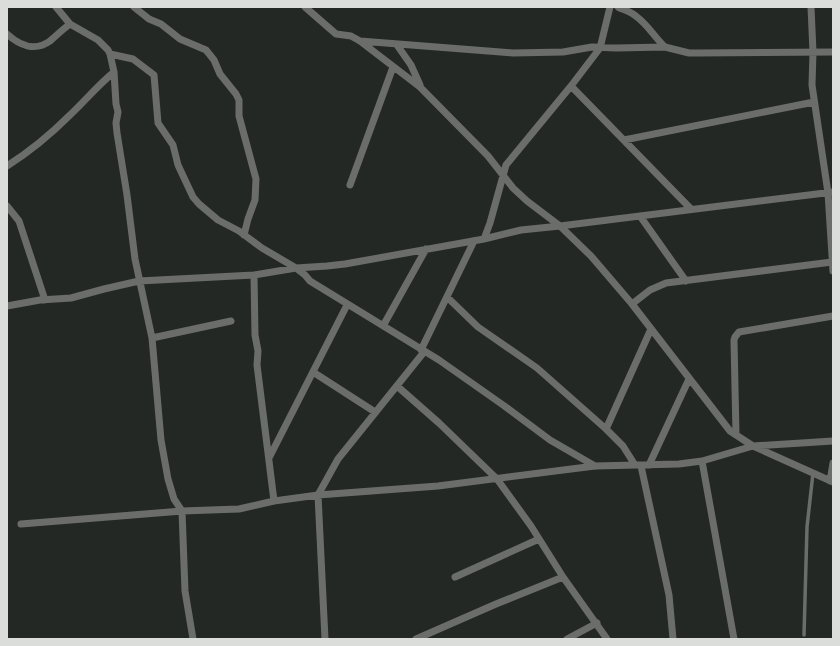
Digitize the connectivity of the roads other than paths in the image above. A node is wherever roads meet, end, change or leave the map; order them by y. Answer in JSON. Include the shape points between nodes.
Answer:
{"nodes":[{"id":1,"x":56,"y":7,"type":"edge"},
{"id":2,"x":134,"y":7,"type":"edge"},
{"id":3,"x":305,"y":7,"type":"edge"},
{"id":4,"x":610,"y":7,"type":"edge"},
{"id":5,"x":618,"y":7,"type":"edge"},
{"id":6,"x":811,"y":7,"type":"edge"},
{"id":7,"x":70,"y":24,"type":"junction"},
{"id":8,"x":7,"y":34,"type":"edge"},
{"id":9,"x":360,"y":41,"type":"junction"},
{"id":10,"x":397,"y":45,"type":"junction"},
{"id":11,"x":665,"y":47,"type":"junction"},
{"id":12,"x":600,"y":48,"type":"junction"},
{"id":13,"x":813,"y":52,"type":"junction"},
{"id":14,"x":833,"y":52,"type":"edge"},
{"id":15,"x":110,"y":54,"type":"junction"},
{"id":16,"x":393,"y":67,"type":"junction"},
{"id":17,"x":114,"y":72,"type":"junction"},
{"id":18,"x":571,"y":86,"type":"junction"},
{"id":19,"x":420,"y":87,"type":"junction"},
{"id":20,"x":814,"y":102,"type":"junction"},
{"id":21,"x":624,"y":140,"type":"junction"},
{"id":22,"x":7,"y":166,"type":"edge"},
{"id":23,"x":502,"y":175,"type":"junction"},
{"id":24,"x":350,"y":185,"type":"dead end"},
{"id":25,"x":831,"y":192,"type":"edge"},
{"id":26,"x":7,"y":206,"type":"edge"},
{"id":27,"x":691,"y":209,"type":"junction"},
{"id":28,"x":640,"y":216,"type":"junction"},
{"id":29,"x":560,"y":226,"type":"junction"},
{"id":30,"x":244,"y":235,"type":"junction"},
{"id":31,"x":484,"y":239,"type":"junction"},
{"id":32,"x":474,"y":241,"type":"junction"},
{"id":33,"x":426,"y":249,"type":"junction"},
{"id":34,"x":832,"y":262,"type":"edge"},
{"id":35,"x":296,"y":268,"type":"junction"},
{"id":36,"x":833,"y":271,"type":"edge"},
{"id":37,"x":254,"y":275,"type":"junction"},
{"id":38,"x":139,"y":281,"type":"junction"},
{"id":39,"x":686,"y":281,"type":"junction"},
{"id":40,"x":447,"y":297,"type":"junction"},
{"id":41,"x":45,"y":300,"type":"junction"},
{"id":42,"x":632,"y":304,"type":"junction"},
{"id":43,"x":347,"y":305,"type":"junction"},
{"id":44,"x":7,"y":306,"type":"edge"},
{"id":45,"x":833,"y":316,"type":"edge"},
{"id":46,"x":231,"y":321,"type":"dead end"},
{"id":47,"x":383,"y":326,"type":"junction"},
{"id":48,"x":651,"y":329,"type":"junction"},
{"id":49,"x":152,"y":338,"type":"junction"},
{"id":50,"x":423,"y":351,"type":"junction"},
{"id":51,"x":313,"y":372,"type":"junction"},
{"id":52,"x":689,"y":379,"type":"junction"},
{"id":53,"x":396,"y":386,"type":"junction"},
{"id":54,"x":375,"y":412,"type":"junction"},
{"id":55,"x":606,"y":429,"type":"junction"},
{"id":56,"x":736,"y":435,"type":"junction"},
{"id":57,"x":833,"y":441,"type":"edge"},
{"id":58,"x":753,"y":446,"type":"junction"},
{"id":59,"x":269,"y":458,"type":"junction"},
{"id":60,"x":702,"y":461,"type":"junction"},
{"id":61,"x":833,"y":463,"type":"edge"},
{"id":62,"x":649,"y":465,"type":"junction"},
{"id":63,"x":595,"y":466,"type":"junction"},
{"id":64,"x":638,"y":466,"type":"junction"},
{"id":65,"x":813,"y":473,"type":"junction"},
{"id":66,"x":497,"y":479,"type":"junction"},
{"id":67,"x":831,"y":481,"type":"edge"},
{"id":68,"x":318,"y":495,"type":"junction"},
{"id":69,"x":274,"y":501,"type":"junction"},
{"id":70,"x":182,"y":511,"type":"junction"},
{"id":71,"x":21,"y":524,"type":"dead end"},
{"id":72,"x":539,"y":539,"type":"junction"},
{"id":73,"x":455,"y":577,"type":"dead end"},
{"id":74,"x":564,"y":577,"type":"junction"},
{"id":75,"x":597,"y":623,"type":"junction"},
{"id":76,"x":804,"y":635,"type":"dead end"},
{"id":77,"x":193,"y":639,"type":"edge"},
{"id":78,"x":326,"y":639,"type":"edge"},
{"id":79,"x":416,"y":639,"type":"edge"},
{"id":80,"x":567,"y":639,"type":"edge"},
{"id":81,"x":607,"y":639,"type":"edge"},
{"id":82,"x":673,"y":639,"type":"edge"},
{"id":83,"x":734,"y":639,"type":"edge"}],
"edges":[{"from":1,"to":7,"type":"street"},
{"from":2,"to":30,"type":"street","via":[[180,39],[206,50],[236,94],[239,116],[256,179],[255,200]]},
{"from":3,"to":9,"type":"street","via":[[336,34],[351,36]]},
{"from":4,"to":12,"type":"street"},
{"from":5,"to":11,"type":"street","via":[[637,16]]},
{"from":6,"to":13,"type":"street"},
{"from":7,"to":8,"type":"street","via":[[49,41],[38,45],[23,45]]},
{"from":7,"to":15,"type":"street","via":[[98,40]]},
{"from":9,"to":10,"type":"street"},
{"from":9,"to":16,"type":"street"},
{"from":10,"to":12,"type":"street","via":[[513,53]]},
{"from":10,"to":19,"type":"street","via":[[411,65]]},
{"from":11,"to":12,"type":"street"},
{"from":11,"to":13,"type":"street","via":[[698,54]]},
{"from":12,"to":18,"type":"street"},
{"from":13,"to":14,"type":"street"},
{"from":13,"to":20,"type":"street"},
{"from":15,"to":17,"type":"street"},
{"from":15,"to":30,"type":"street","via":[[133,59],[154,75],[158,123],[174,145],[178,165],[193,197],[218,220]]},
{"from":16,"to":19,"type":"street"},
{"from":16,"to":24,"type":"street"},
{"from":17,"to":22,"type":"street","via":[[69,116],[23,156]]},
{"from":17,"to":38,"type":"street","via":[[118,112],[117,133]]},
{"from":18,"to":21,"type":"street"},
{"from":18,"to":23,"type":"street","via":[[506,165]]},
{"from":19,"to":23,"type":"street","via":[[488,156]]},
{"from":20,"to":21,"type":"street"},
{"from":20,"to":25,"type":"street"},
{"from":21,"to":27,"type":"street"},
{"from":23,"to":29,"type":"street","via":[[527,201]]},
{"from":23,"to":31,"type":"street"},
{"from":25,"to":27,"type":"street"},
{"from":25,"to":34,"type":"street"},
{"from":26,"to":41,"type":"street","via":[[18,222]]},
{"from":27,"to":28,"type":"street"},
{"from":28,"to":29,"type":"street"},
{"from":28,"to":39,"type":"street"},
{"from":29,"to":31,"type":"street","via":[[521,230]]},
{"from":29,"to":42,"type":"street"},
{"from":30,"to":35,"type":"street"},
{"from":31,"to":32,"type":"street"},
{"from":32,"to":33,"type":"street"},
{"from":32,"to":40,"type":"street"},
{"from":33,"to":35,"type":"street","via":[[333,266]]},
{"from":33,"to":47,"type":"street"},
{"from":34,"to":36,"type":"street"},
{"from":34,"to":39,"type":"street"},
{"from":35,"to":37,"type":"street"},
{"from":35,"to":43,"type":"street","via":[[310,281]]},
{"from":37,"to":38,"type":"street"},
{"from":37,"to":59,"type":"street","via":[[257,364]]},
{"from":38,"to":41,"type":"street","via":[[71,298]]},
{"from":38,"to":49,"type":"street"},
{"from":39,"to":42,"type":"street","via":[[657,286]]},
{"from":40,"to":50,"type":"street"},
{"from":40,"to":55,"type":"street","via":[[478,327],[537,368]]},
{"from":41,"to":44,"type":"street"},
{"from":42,"to":48,"type":"street"},
{"from":43,"to":47,"type":"street"},
{"from":43,"to":51,"type":"street"},
{"from":45,"to":56,"type":"street","via":[[736,334]]},
{"from":46,"to":49,"type":"street"},
{"from":47,"to":50,"type":"street"},
{"from":48,"to":52,"type":"street"},
{"from":48,"to":55,"type":"street"},
{"from":49,"to":70,"type":"street","via":[[158,418],[168,479],[174,500]]},
{"from":50,"to":53,"type":"street"},
{"from":50,"to":63,"type":"street","via":[[451,368],[550,440]]},
{"from":51,"to":54,"type":"street"},
{"from":51,"to":59,"type":"street"},
{"from":52,"to":56,"type":"street","via":[[726,427]]},
{"from":52,"to":62,"type":"street"},
{"from":53,"to":54,"type":"street"},
{"from":53,"to":66,"type":"street"},
{"from":54,"to":68,"type":"street","via":[[338,459]]},
{"from":55,"to":64,"type":"street"},
{"from":56,"to":58,"type":"street"},
{"from":57,"to":58,"type":"street"},
{"from":58,"to":60,"type":"street"},
{"from":58,"to":65,"type":"street"},
{"from":59,"to":69,"type":"street"},
{"from":60,"to":62,"type":"street"},
{"from":60,"to":83,"type":"street"},
{"from":61,"to":67,"type":"street"},
{"from":62,"to":64,"type":"street"},
{"from":63,"to":64,"type":"street"},
{"from":63,"to":66,"type":"street"},
{"from":64,"to":82,"type":"street","via":[[668,595]]},
{"from":65,"to":67,"type":"street"},
{"from":65,"to":76,"type":"lane","via":[[807,527]]},
{"from":66,"to":68,"type":"street"},
{"from":66,"to":72,"type":"street"},
{"from":68,"to":69,"type":"street"},
{"from":68,"to":78,"type":"street"},
{"from":69,"to":70,"type":"street","via":[[238,509]]},
{"from":70,"to":71,"type":"street"},
{"from":70,"to":77,"type":"street","via":[[186,591]]},
{"from":72,"to":73,"type":"street"},
{"from":72,"to":74,"type":"street"},
{"from":74,"to":75,"type":"street"},
{"from":74,"to":79,"type":"street"},
{"from":75,"to":80,"type":"street"},
{"from":75,"to":81,"type":"street"}]}
